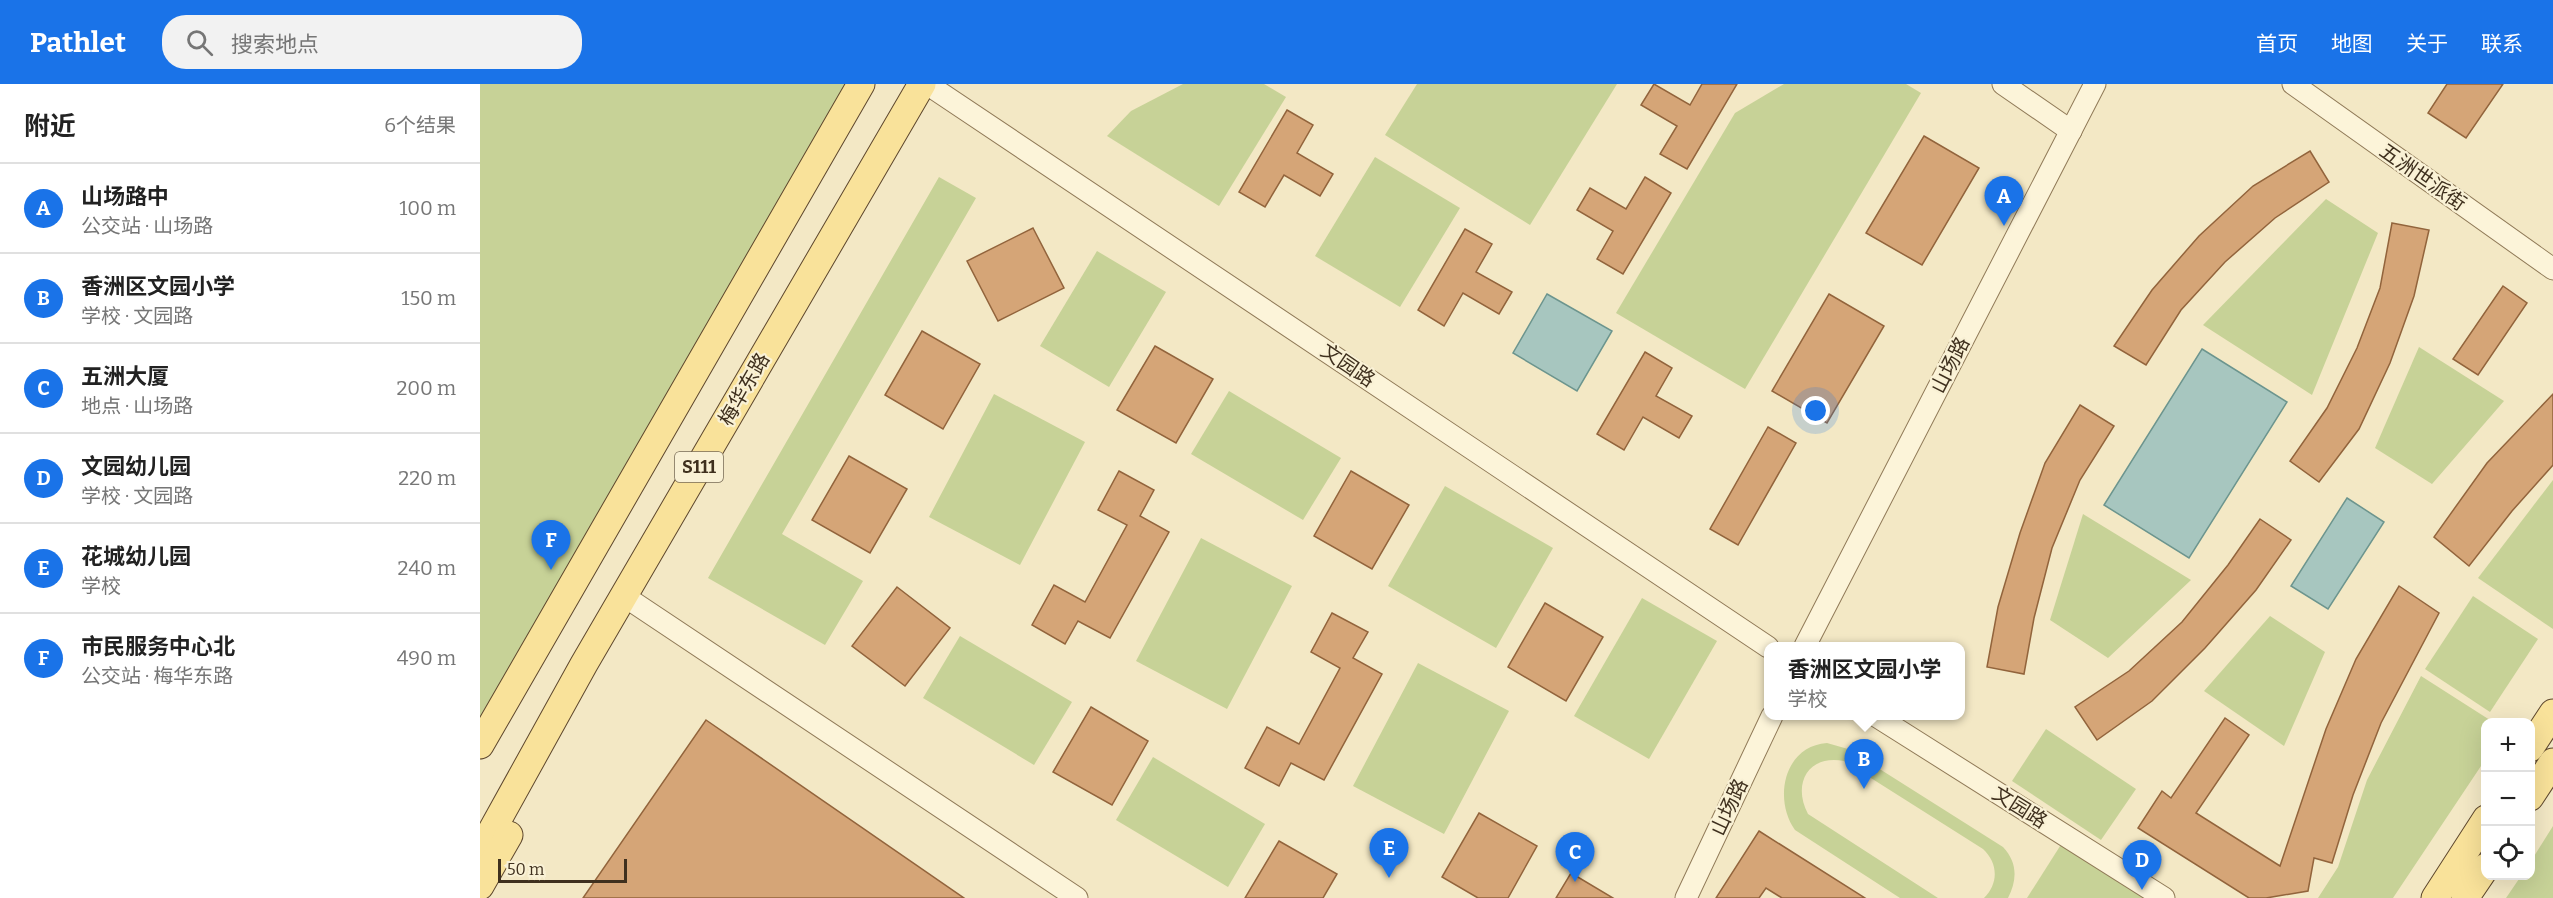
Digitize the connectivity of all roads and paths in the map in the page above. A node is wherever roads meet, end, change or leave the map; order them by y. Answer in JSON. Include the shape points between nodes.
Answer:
{"nodes":[{"id":1,"x":861,"y":84,"type":"edge"},
{"id":2,"x":922,"y":84,"type":"edge"},
{"id":3,"x":927,"y":84,"type":"edge"},
{"id":4,"x":2003,"y":84,"type":"edge"},
{"id":5,"x":2095,"y":84,"type":"edge"},
{"id":6,"x":2293,"y":84,"type":"edge"},
{"id":7,"x":2071,"y":130,"type":"junction"},
{"id":8,"x":2553,"y":269,"type":"edge"},
{"id":9,"x":624,"y":596,"type":"junction"},
{"id":10,"x":1807,"y":642,"type":"edge"},
{"id":11,"x":1764,"y":643,"type":"edge"},
{"id":12,"x":533,"y":653,"type":"junction"},
{"id":13,"x":584,"y":664,"type":"junction"},
{"id":14,"x":2553,"y":713,"type":"edge"},
{"id":15,"x":480,"y":715,"type":"edge"},
{"id":16,"x":1770,"y":720,"type":"edge"},
{"id":17,"x":1881,"y":720,"type":"edge"},
{"id":18,"x":2535,"y":740,"type":"edge"},
{"id":19,"x":480,"y":745,"type":"edge"},
{"id":20,"x":2553,"y":762,"type":"edge"},
{"id":21,"x":2535,"y":789,"type":"edge"},
{"id":22,"x":2481,"y":826,"type":"edge"},
{"id":23,"x":480,"y":852,"type":"edge"},
{"id":24,"x":2481,"y":874,"type":"edge"},
{"id":25,"x":480,"y":886,"type":"edge"},
{"id":26,"x":1077,"y":898,"type":"edge"},
{"id":27,"x":1686,"y":898,"type":"edge"},
{"id":28,"x":2164,"y":898,"type":"edge"},
{"id":29,"x":2435,"y":898,"type":"edge"},
{"id":30,"x":2465,"y":898,"type":"edge"}],
"edges":[{"from":1,"to":12,"type":"main road","number":"S111"},
{"from":2,"to":9,"type":"main road","name":"梅华东路","number":"S111"},
{"from":3,"to":11,"type":"street","name":"文园路"},
{"from":4,"to":7,"type":"street"},
{"from":5,"to":7,"type":"street","name":"山场路"},
{"from":6,"to":8,"type":"street","name":"五洲世派街"},
{"from":7,"to":10,"type":"street","name":"山场路"},
{"from":9,"to":13,"type":"main road","name":"梅华东路","number":"S111"},
{"from":9,"to":26,"type":"street"},
{"from":12,"to":15,"type":"main road"},
{"from":12,"to":19,"type":"main road","number":"S111"},
{"from":13,"to":23,"type":"main road","name":"梅华东路","number":"S111"},
{"from":13,"to":25,"type":"main road","via":[[554,755]]},
{"from":14,"to":18,"type":"main road"},
{"from":16,"to":27,"type":"street","name":"山场路"},
{"from":17,"to":28,"type":"street","name":"文园路"},
{"from":20,"to":21,"type":"main road"},
{"from":22,"to":29,"type":"main road"},
{"from":24,"to":30,"type":"main road"}]}
